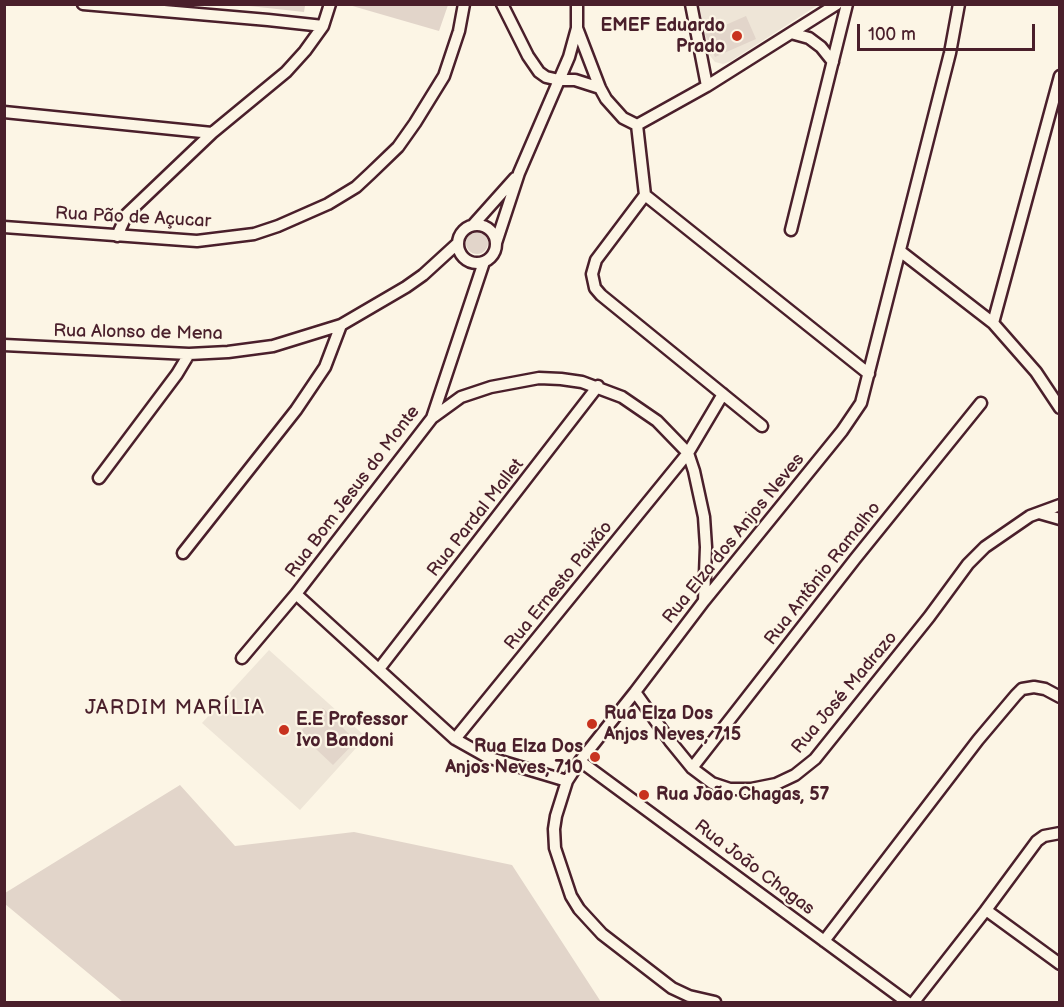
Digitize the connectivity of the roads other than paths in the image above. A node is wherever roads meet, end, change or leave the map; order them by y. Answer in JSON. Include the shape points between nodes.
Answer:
{"nodes":[{"id":1,"x":83,"y":4,"type":"edge"},
{"id":2,"x":330,"y":4,"type":"edge"},
{"id":3,"x":464,"y":4,"type":"edge"},
{"id":4,"x":502,"y":4,"type":"edge"},
{"id":5,"x":577,"y":4,"type":"edge"},
{"id":6,"x":691,"y":4,"type":"edge"},
{"id":7,"x":837,"y":4,"type":"edge"},
{"id":8,"x":847,"y":4,"type":"edge"},
{"id":9,"x":959,"y":4,"type":"edge"},
{"id":10,"x":185,"y":9,"type":"edge"},
{"id":11,"x":323,"y":26,"type":"junction"},
{"id":12,"x":577,"y":28,"type":"junction"},
{"id":13,"x":791,"y":33,"type":"junction"},
{"id":14,"x":833,"y":62,"type":"junction"},
{"id":15,"x":1059,"y":76,"type":"edge"},
{"id":16,"x":559,"y":80,"type":"junction"},
{"id":17,"x":707,"y":86,"type":"junction"},
{"id":18,"x":600,"y":88,"type":"junction"},
{"id":19,"x":4,"y":112,"type":"edge"},
{"id":20,"x":637,"y":125,"type":"junction"},
{"id":21,"x":212,"y":133,"type":"junction"},
{"id":22,"x":519,"y":173,"type":"junction"},
{"id":23,"x":645,"y":195,"type":"junction"},
{"id":24,"x":473,"y":225,"type":"junction"},
{"id":25,"x":4,"y":227,"type":"edge"},
{"id":26,"x":791,"y":230,"type":"dead end"},
{"id":27,"x":117,"y":236,"type":"junction"},
{"id":28,"x":458,"y":243,"type":"junction"},
{"id":29,"x":496,"y":243,"type":"junction"},
{"id":30,"x":900,"y":251,"type":"junction"},
{"id":31,"x":484,"y":262,"type":"junction"},
{"id":32,"x":993,"y":323,"type":"junction"},
{"id":33,"x":341,"y":325,"type":"junction"},
{"id":34,"x":4,"y":336,"type":"edge"},
{"id":35,"x":9,"y":345,"type":"edge"},
{"id":36,"x":189,"y":354,"type":"junction"},
{"id":37,"x":869,"y":374,"type":"junction"},
{"id":38,"x":598,"y":386,"type":"junction"},
{"id":39,"x":723,"y":394,"type":"junction"},
{"id":40,"x":981,"y":403,"type":"dead end"},
{"id":41,"x":1059,"y":408,"type":"edge"},
{"id":42,"x":432,"y":418,"type":"junction"},
{"id":43,"x":762,"y":426,"type":"dead end"},
{"id":44,"x":688,"y":453,"type":"junction"},
{"id":45,"x":99,"y":478,"type":"dead end"},
{"id":46,"x":1059,"y":505,"type":"edge"},
{"id":47,"x":1039,"y":513,"type":"junction"},
{"id":48,"x":1059,"y":519,"type":"edge"},
{"id":49,"x":183,"y":553,"type":"dead end"},
{"id":50,"x":296,"y":594,"type":"junction"},
{"id":51,"x":704,"y":601,"type":"junction"},
{"id":52,"x":242,"y":658,"type":"dead end"},
{"id":53,"x":379,"y":669,"type":"junction"},
{"id":54,"x":635,"y":692,"type":"junction"},
{"id":55,"x":1059,"y":697,"type":"edge"},
{"id":56,"x":455,"y":739,"type":"junction"},
{"id":57,"x":580,"y":761,"type":"junction"},
{"id":58,"x":692,"y":768,"type":"junction"},
{"id":59,"x":567,"y":782,"type":"junction"},
{"id":60,"x":1059,"y":833,"type":"edge"},
{"id":61,"x":986,"y":910,"type":"junction"},
{"id":62,"x":824,"y":941,"type":"junction"},
{"id":63,"x":1059,"y":964,"type":"edge"},
{"id":64,"x":715,"y":1002,"type":"edge"},
{"id":65,"x":907,"y":1002,"type":"edge"},
{"id":66,"x":914,"y":1002,"type":"edge"}],
"edges":[{"from":1,"to":10,"type":"street"},
{"from":2,"to":11,"type":"street"},
{"from":3,"to":27,"type":"street","name":"Rua Pão de Açucar","via":[[444,76],[398,147],[356,187],[304,216],[255,234],[197,241]]},
{"from":4,"to":16,"type":"street","via":[[539,72]]},
{"from":5,"to":12,"type":"street"},
{"from":6,"to":17,"type":"street"},
{"from":7,"to":13,"type":"street"},
{"from":8,"to":14,"type":"street"},
{"from":9,"to":30,"type":"street","name":"Rua Elza dos Anjos Neves"},
{"from":10,"to":11,"type":"street"},
{"from":11,"to":21,"type":"street","via":[[286,72]]},
{"from":12,"to":16,"type":"street"},
{"from":12,"to":18,"type":"street"},
{"from":13,"to":14,"type":"street","via":[[821,46]]},
{"from":13,"to":17,"type":"street"},
{"from":14,"to":26,"type":"street"},
{"from":15,"to":32,"type":"street"},
{"from":16,"to":18,"type":"street","via":[[576,80]]},
{"from":16,"to":22,"type":"street"},
{"from":17,"to":20,"type":"street"},
{"from":18,"to":20,"type":"street","via":[[615,111]]},
{"from":19,"to":21,"type":"street"},
{"from":20,"to":23,"type":"street"},
{"from":21,"to":27,"type":"street","via":[[127,214]]},
{"from":22,"to":24,"type":"street"},
{"from":22,"to":29,"type":"street"},
{"from":23,"to":37,"type":"street"},
{"from":23,"to":39,"type":"street","via":[[597,261],[592,274],[595,288]]},
{"from":24,"to":28,"type":"street","via":[[462,232]]},
{"from":24,"to":29,"type":"street","via":[[486,227]]},
{"from":25,"to":27,"type":"street","name":"Rua Pão de Açucar"},
{"from":28,"to":31,"type":"street","via":[[464,258]]},
{"from":28,"to":33,"type":"street","name":"Rua Alonso de Mena","via":[[406,287]]},
{"from":29,"to":31,"type":"street","via":[[493,255]]},
{"from":30,"to":32,"type":"street"},
{"from":30,"to":37,"type":"street","name":"Rua Elza dos Anjos Neves"},
{"from":31,"to":42,"type":"street","name":"Rua Bom Jesus do Monte"},
{"from":32,"to":41,"type":"street","via":[[1030,365]]},
{"from":33,"to":36,"type":"street","name":"Rua Alonso de Mena","via":[[273,346]]},
{"from":33,"to":49,"type":"street","via":[[325,367],[297,410]]},
{"from":34,"to":35,"type":"street"},
{"from":35,"to":36,"type":"street","name":"Rua Alonso de Mena"},
{"from":36,"to":45,"type":"street"},
{"from":37,"to":51,"type":"street","name":"Rua Elza dos Anjos Neves","via":[[861,403],[842,431]]},
{"from":38,"to":42,"type":"street","via":[[561,379],[513,382],[461,397]]},
{"from":38,"to":44,"type":"street","via":[[657,421]]},
{"from":38,"to":53,"type":"street","name":"Rua Pardal Mallet"},
{"from":39,"to":43,"type":"street"},
{"from":39,"to":44,"type":"street","name":"Rua Ernesto Paixão"},
{"from":40,"to":58,"type":"street","name":"Rua Antônio Ramalho"},
{"from":42,"to":50,"type":"street","name":"Rua Bom Jesus do Monte"},
{"from":44,"to":51,"type":"street","via":[[704,517]]},
{"from":44,"to":56,"type":"street","name":"Rua Ernesto Paixão"},
{"from":46,"to":47,"type":"street","name":"Rua José Madrazo"},
{"from":47,"to":48,"type":"street"},
{"from":47,"to":58,"type":"street","name":"Rua José Madrazo","via":[[1007,531],[968,564],[815,759],[795,775],[776,784],[730,789],[712,783]]},
{"from":50,"to":52,"type":"street","name":"Rua Bom Jesus do Monte"},
{"from":50,"to":53,"type":"street"},
{"from":51,"to":54,"type":"street","name":"Rua Elza dos Anjos Neves"},
{"from":53,"to":56,"type":"street"},
{"from":54,"to":57,"type":"street","name":"Rua Elza dos Anjos Neves"},
{"from":54,"to":58,"type":"street","name":"Rua José Madrazo"},
{"from":55,"to":62,"type":"street","via":[[1045,689],[1022,690],[978,740]]},
{"from":56,"to":59,"type":"street","via":[[487,757]]},
{"from":57,"to":59,"type":"street","name":"Rua Elza dos Anjos Neves"},
{"from":57,"to":62,"type":"street","name":"Rua João Chagas"},
{"from":59,"to":64,"type":"street","name":"Rua Elza dos Anjos Neves","via":[[556,816],[555,848],[579,909],[602,934],[672,988]]},
{"from":60,"to":61,"type":"street","via":[[1037,841]]},
{"from":61,"to":63,"type":"street"},
{"from":61,"to":66,"type":"street"},
{"from":62,"to":65,"type":"street","name":"Rua João Chagas"}]}
